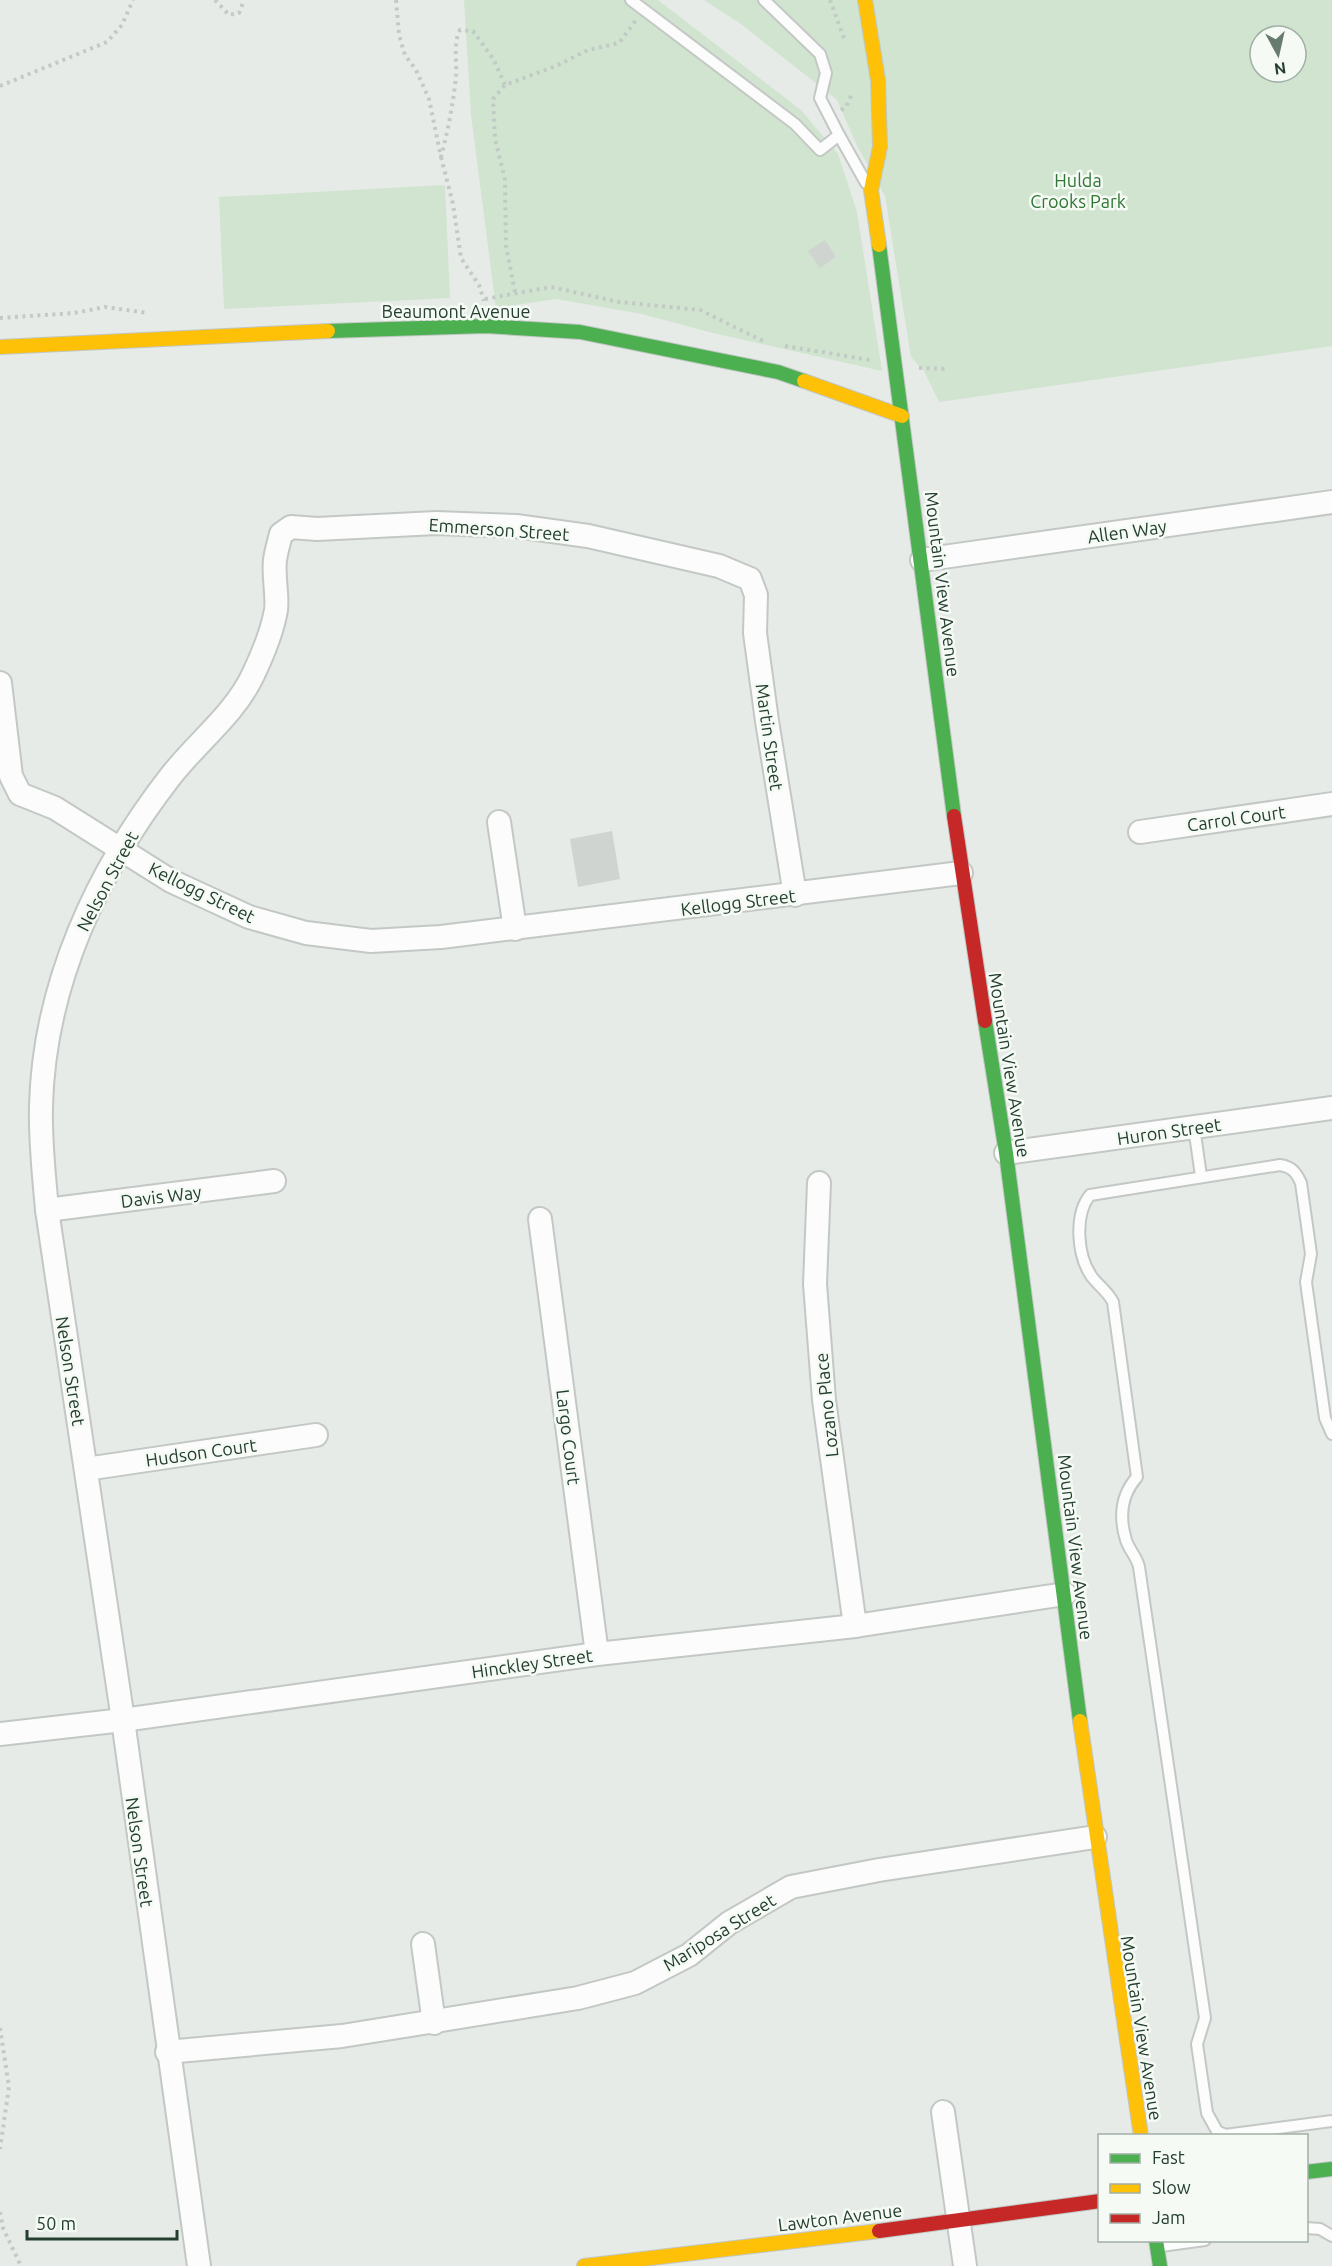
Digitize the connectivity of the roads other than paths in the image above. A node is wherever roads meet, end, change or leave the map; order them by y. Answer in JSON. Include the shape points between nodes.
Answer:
{"nodes":[{"id":1,"x":631,"y":0,"type":"edge"},
{"id":2,"x":764,"y":0,"type":"edge"},
{"id":3,"x":865,"y":0,"type":"edge"},
{"id":4,"x":839,"y":135,"type":"junction"},
{"id":5,"x":871,"y":190,"type":"junction"},
{"id":6,"x":0,"y":347,"type":"edge"},
{"id":7,"x":902,"y":416,"type":"junction"},
{"id":8,"x":1332,"y":501,"type":"edge"},
{"id":9,"x":281,"y":534,"type":"joint"},
{"id":10,"x":922,"y":560,"type":"junction"},
{"id":11,"x":750,"y":579,"type":"joint"},
{"id":12,"x":0,"y":683,"type":"edge"},
{"id":13,"x":1332,"y":804,"type":"edge"},
{"id":14,"x":499,"y":822,"type":"dead end"},
{"id":15,"x":1140,"y":832,"type":"dead end"},
{"id":16,"x":119,"y":849,"type":"junction"},
{"id":17,"x":961,"y":873,"type":"junction"},
{"id":18,"x":795,"y":896,"type":"junction"},
{"id":19,"x":515,"y":929,"type":"junction"},
{"id":20,"x":1332,"y":1108,"type":"edge"},
{"id":21,"x":1194,"y":1127,"type":"junction"},
{"id":22,"x":1006,"y":1153,"type":"junction"},
{"id":23,"x":1201,"y":1176,"type":"junction"},
{"id":24,"x":274,"y":1181,"type":"dead end"},
{"id":25,"x":819,"y":1183,"type":"dead end"},
{"id":26,"x":47,"y":1210,"type":"junction"},
{"id":27,"x":540,"y":1220,"type":"dead end"},
{"id":28,"x":1332,"y":1434,"type":"edge"},
{"id":29,"x":315,"y":1435,"type":"dead end"},
{"id":30,"x":86,"y":1468,"type":"junction"},
{"id":31,"x":1065,"y":1594,"type":"junction"},
{"id":32,"x":855,"y":1626,"type":"junction"},
{"id":33,"x":597,"y":1654,"type":"junction"},
{"id":34,"x":123,"y":1720,"type":"junction"},
{"id":35,"x":0,"y":1734,"type":"edge"},
{"id":36,"x":1095,"y":1837,"type":"junction"},
{"id":37,"x":423,"y":1944,"type":"dead end"},
{"id":38,"x":434,"y":2023,"type":"junction"},
{"id":39,"x":167,"y":2052,"type":"junction"},
{"id":40,"x":943,"y":2112,"type":"dead end"},
{"id":41,"x":1332,"y":2121,"type":"edge"},
{"id":42,"x":1141,"y":2134,"type":"edge"},
{"id":43,"x":1223,"y":2134,"type":"edge"},
{"id":44,"x":1233,"y":2134,"type":"edge"},
{"id":45,"x":1332,"y":2169,"type":"edge"},
{"id":46,"x":1308,"y":2172,"type":"edge"},
{"id":47,"x":1098,"y":2201,"type":"edge"},
{"id":48,"x":959,"y":2221,"type":"junction"},
{"id":49,"x":1308,"y":2228,"type":"edge"},
{"id":50,"x":1332,"y":2236,"type":"edge"},
{"id":51,"x":1190,"y":2242,"type":"edge"},
{"id":52,"x":1157,"y":2244,"type":"edge"},
{"id":53,"x":199,"y":2266,"type":"edge"},
{"id":54,"x":584,"y":2266,"type":"edge"},
{"id":55,"x":965,"y":2266,"type":"edge"},
{"id":56,"x":1160,"y":2266,"type":"edge"}],
"edges":[{"from":1,"to":4,"type":"lane","via":[[795,124],[820,150]]},
{"from":2,"to":4,"type":"lane","via":[[820,54],[826,73],[820,98]]},
{"from":3,"to":5,"type":"street","name":"Mountain View Avenue","via":[[878,80],[879,147]]},
{"from":4,"to":5,"type":"lane"},
{"from":5,"to":7,"type":"street","name":"Mountain View Avenue"},
{"from":6,"to":7,"type":"street","name":"Beaumont Avenue","via":[[486,326],[580,332],[778,372]]},
{"from":7,"to":10,"type":"street","name":"Mountain View Avenue"},
{"from":8,"to":10,"type":"street","name":"Allen Way"},
{"from":9,"to":11,"type":"street","name":"Emmerson Street","via":[[291,527],[436,523],[516,526],[588,536],[719,567]]},
{"from":9,"to":16,"type":"street","name":"Nelson Street","via":[[274,561],[276,610],[252,677],[230,710],[171,776]]},
{"from":10,"to":17,"type":"street","name":"Mountain View Avenue"},
{"from":11,"to":18,"type":"street","name":"Martin Street","via":[[756,595],[755,633]]},
{"from":12,"to":16,"type":"street","name":"Kellogg Street","via":[[11,776],[20,794],[55,808]]},
{"from":13,"to":15,"type":"street","name":"Carrol Court"},
{"from":14,"to":19,"type":"street"},
{"from":16,"to":19,"type":"street","name":"Kellogg Street","via":[[171,881],[231,909],[306,933],[371,941]]},
{"from":16,"to":26,"type":"street","name":"Nelson Street","via":[[65,968],[50,1029],[41,1105]]},
{"from":17,"to":18,"type":"street","name":"Kellogg Street"},
{"from":17,"to":22,"type":"street","name":"Mountain View Avenue"},
{"from":18,"to":19,"type":"street","name":"Kellogg Street"},
{"from":20,"to":21,"type":"street","name":"Huron Street"},
{"from":21,"to":22,"type":"street","name":"Huron Street"},
{"from":21,"to":23,"type":"lane"},
{"from":22,"to":31,"type":"street","name":"Mountain View Avenue"},
{"from":23,"to":28,"type":"lane","via":[[1280,1165],[1297,1173],[1311,1254],[1306,1282],[1325,1418]]},
{"from":23,"to":43,"type":"lane","via":[[1090,1195],[1080,1215],[1080,1235],[1090,1275],[1113,1302],[1137,1477],[1129,1486],[1122,1511],[1126,1541],[1138,1567],[1204,2018],[1197,2044],[1207,2113]]},
{"from":24,"to":26,"type":"street","name":"Davis Way"},
{"from":25,"to":32,"type":"street","name":"Lozano Place","via":[[815,1284],[824,1400]]},
{"from":26,"to":30,"type":"street","name":"Nelson Street"},
{"from":27,"to":33,"type":"street","name":"Largo Court"},
{"from":29,"to":30,"type":"street","name":"Hudson Court"},
{"from":30,"to":34,"type":"street","name":"Nelson Street"},
{"from":31,"to":32,"type":"street","name":"Hinckley Street"},
{"from":31,"to":36,"type":"street","name":"Mountain View Avenue"},
{"from":32,"to":33,"type":"street","name":"Hinckley Street"},
{"from":33,"to":34,"type":"street","name":"Hinckley Street"},
{"from":34,"to":35,"type":"street","name":"Hinckley Street"},
{"from":34,"to":39,"type":"street","name":"Nelson Street"},
{"from":36,"to":38,"type":"street","name":"Mariposa Street","via":[[790,1887],[729,1923],[689,1955],[635,1983],[578,1998]]},
{"from":36,"to":42,"type":"street","name":"Mountain View Avenue"},
{"from":37,"to":38,"type":"street"},
{"from":38,"to":39,"type":"street","name":"Mariposa Street"},
{"from":39,"to":53,"type":"street","name":"Nelson Street"},
{"from":40,"to":48,"type":"street"},
{"from":41,"to":44,"type":"lane"},
{"from":45,"to":46,"type":"street"},
{"from":47,"to":48,"type":"street","name":"Lawton Avenue"},
{"from":48,"to":54,"type":"street","name":"Lawton Avenue"},
{"from":48,"to":55,"type":"street"},
{"from":49,"to":50,"type":"lane"},
{"from":51,"to":52,"type":"lane"},
{"from":52,"to":56,"type":"street"}]}
